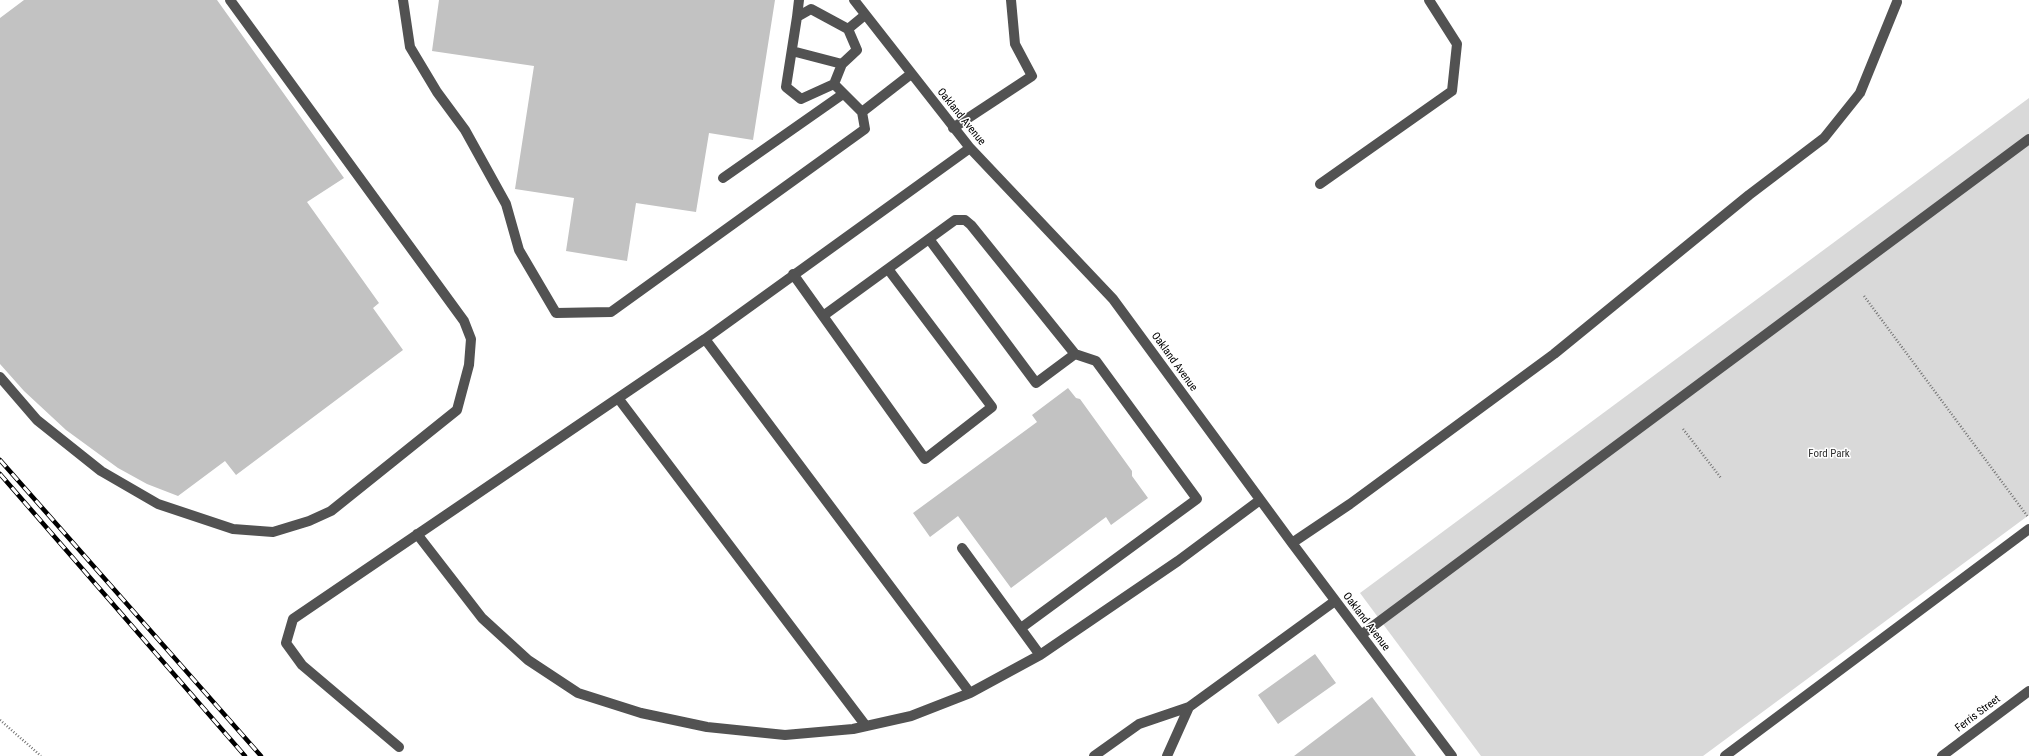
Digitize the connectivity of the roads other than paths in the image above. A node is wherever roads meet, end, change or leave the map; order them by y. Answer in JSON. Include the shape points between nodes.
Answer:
{"nodes":[{"id":1,"x":230,"y":0,"type":"edge"},
{"id":2,"x":403,"y":0,"type":"edge"},
{"id":3,"x":799,"y":0,"type":"edge"},
{"id":4,"x":854,"y":0,"type":"edge"},
{"id":5,"x":1011,"y":0,"type":"edge"},
{"id":6,"x":1429,"y":0,"type":"edge"},
{"id":7,"x":1897,"y":2,"type":"dead end"},
{"id":8,"x":865,"y":15,"type":"junction"},
{"id":9,"x":797,"y":17,"type":"junction"},
{"id":10,"x":848,"y":29,"type":"junction"},
{"id":11,"x":792,"y":51,"type":"junction"},
{"id":12,"x":842,"y":64,"type":"junction"},
{"id":13,"x":911,"y":74,"type":"junction"},
{"id":14,"x":834,"y":84,"type":"junction"},
{"id":15,"x":843,"y":94,"type":"junction"},
{"id":16,"x":862,"y":112,"type":"junction"},
{"id":17,"x":953,"y":128,"type":"junction"},
{"id":18,"x":2029,"y":139,"type":"edge"},
{"id":19,"x":970,"y":148,"type":"junction"},
{"id":20,"x":723,"y":178,"type":"dead end"},
{"id":21,"x":1320,"y":184,"type":"dead end"},
{"id":22,"x":929,"y":239,"type":"junction"},
{"id":23,"x":888,"y":269,"type":"junction"},
{"id":24,"x":793,"y":274,"type":"junction"},
{"id":25,"x":823,"y":316,"type":"junction"},
{"id":26,"x":705,"y":339,"type":"junction"},
{"id":27,"x":1074,"y":354,"type":"junction"},
{"id":28,"x":0,"y":377,"type":"edge"},
{"id":29,"x":618,"y":398,"type":"junction"},
{"id":30,"x":1260,"y":500,"type":"junction"},
{"id":31,"x":2029,"y":529,"type":"edge"},
{"id":32,"x":417,"y":534,"type":"junction"},
{"id":33,"x":1292,"y":543,"type":"junction"},
{"id":34,"x":962,"y":548,"type":"dead end"},
{"id":35,"x":1335,"y":601,"type":"junction"},
{"id":36,"x":1021,"y":628,"type":"junction"},
{"id":37,"x":1361,"y":635,"type":"junction"},
{"id":38,"x":1040,"y":656,"type":"junction"},
{"id":39,"x":2029,"y":692,"type":"edge"},
{"id":40,"x":970,"y":693,"type":"junction"},
{"id":41,"x":1189,"y":707,"type":"junction"},
{"id":42,"x":866,"y":726,"type":"junction"},
{"id":43,"x":399,"y":747,"type":"dead end"},
{"id":44,"x":1094,"y":756,"type":"edge"},
{"id":45,"x":1167,"y":756,"type":"edge"},
{"id":46,"x":1452,"y":756,"type":"edge"},
{"id":47,"x":1725,"y":756,"type":"edge"},
{"id":48,"x":1942,"y":756,"type":"edge"}],
"edges":[{"from":1,"to":28,"type":"street","via":[[464,320],[470,339],[469,365],[457,410],[331,511],[273,532],[233,529],[158,504],[101,471],[37,420]]},
{"from":2,"to":16,"type":"street","via":[[410,47],[436,92],[465,130],[506,204],[519,250],[556,313],[611,312],[864,129]]},
{"from":3,"to":9,"type":"street"},
{"from":4,"to":8,"type":"street","name":"Oakland Avenue"},
{"from":5,"to":17,"type":"street","via":[[1015,44],[1032,76]]},
{"from":6,"to":21,"type":"street","via":[[1457,44],[1452,91]]},
{"from":7,"to":33,"type":"street","via":[[1860,93],[1824,138],[1748,195],[1554,354],[1350,504]]},
{"from":8,"to":10,"type":"street"},
{"from":8,"to":13,"type":"street","name":"Oakland Avenue"},
{"from":9,"to":10,"type":"street","via":[[811,9]]},
{"from":9,"to":11,"type":"street"},
{"from":10,"to":12,"type":"street","via":[[857,50]]},
{"from":11,"to":12,"type":"street"},
{"from":11,"to":14,"type":"street","via":[[786,87],[802,99]]},
{"from":12,"to":14,"type":"street"},
{"from":13,"to":16,"type":"street"},
{"from":13,"to":17,"type":"street","name":"Oakland Avenue"},
{"from":14,"to":15,"type":"street"},
{"from":15,"to":16,"type":"street"},
{"from":15,"to":20,"type":"street"},
{"from":17,"to":19,"type":"street","name":"Oakland Avenue"},
{"from":18,"to":37,"type":"street"},
{"from":19,"to":24,"type":"street"},
{"from":19,"to":30,"type":"street","name":"Oakland Avenue","via":[[1113,299]]},
{"from":22,"to":23,"type":"street"},
{"from":22,"to":27,"type":"street","via":[[955,220],[965,220],[972,225]]},
{"from":22,"to":27,"type":"street","via":[[1036,383]]},
{"from":23,"to":25,"type":"street"},
{"from":23,"to":25,"type":"street","via":[[992,407],[925,459]]},
{"from":24,"to":25,"type":"street"},
{"from":24,"to":26,"type":"street"},
{"from":26,"to":29,"type":"street"},
{"from":26,"to":40,"type":"street"},
{"from":27,"to":36,"type":"street","via":[[1096,361],[1197,500]]},
{"from":29,"to":32,"type":"street"},
{"from":29,"to":42,"type":"street"},
{"from":30,"to":33,"type":"street","name":"Oakland Avenue"},
{"from":30,"to":38,"type":"street"},
{"from":31,"to":47,"type":"street"},
{"from":32,"to":42,"type":"street","via":[[482,618],[528,660],[578,693],[641,713],[715,727],[785,735]]},
{"from":32,"to":43,"type":"street","via":[[293,619],[286,643],[302,665]]},
{"from":33,"to":35,"type":"street","name":"Oakland Avenue"},
{"from":34,"to":36,"type":"street"},
{"from":35,"to":37,"type":"street","name":"Oakland Avenue"},
{"from":35,"to":41,"type":"street"},
{"from":36,"to":38,"type":"street"},
{"from":37,"to":46,"type":"street","name":"Oakland Avenue"},
{"from":38,"to":40,"type":"street"},
{"from":39,"to":48,"type":"street","name":"Ferris Street"},
{"from":40,"to":42,"type":"street","via":[[911,716]]},
{"from":41,"to":44,"type":"street","via":[[1139,724]]},
{"from":41,"to":45,"type":"street"}]}
